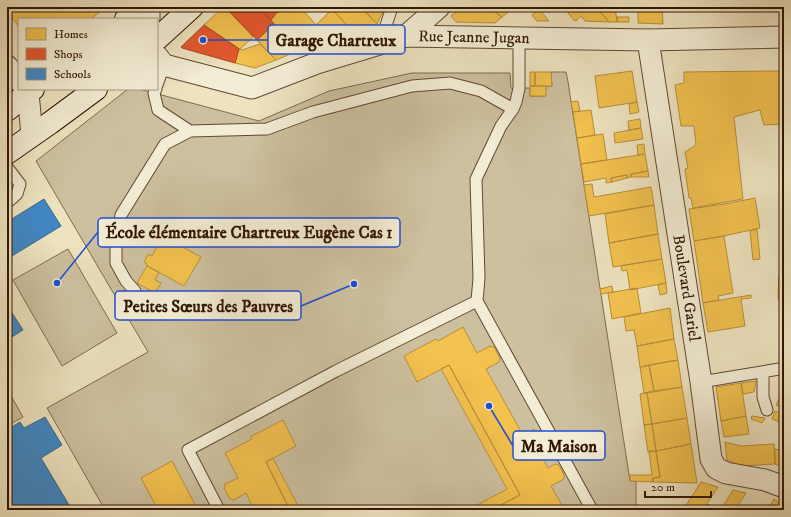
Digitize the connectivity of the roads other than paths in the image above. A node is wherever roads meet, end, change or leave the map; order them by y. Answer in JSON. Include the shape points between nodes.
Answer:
{"nodes":[{"id":1,"x":142,"y":7,"type":"edge"},
{"id":2,"x":149,"y":7,"type":"edge"},
{"id":3,"x":192,"y":7,"type":"edge"},
{"id":4,"x":392,"y":7,"type":"edge"},
{"id":5,"x":439,"y":7,"type":"edge"},
{"id":6,"x":127,"y":18,"type":"edge"},
{"id":7,"x":149,"y":18,"type":"edge"},
{"id":8,"x":406,"y":36,"type":"junction"},
{"id":9,"x":158,"y":37,"type":"edge"},
{"id":10,"x":784,"y":37,"type":"edge"},
{"id":11,"x":519,"y":38,"type":"junction"},
{"id":12,"x":648,"y":40,"type":"junction"},
{"id":13,"x":380,"y":44,"type":"junction"},
{"id":14,"x":160,"y":61,"type":"edge"},
{"id":15,"x":7,"y":66,"type":"edge"},
{"id":16,"x":158,"y":77,"type":"edge"},
{"id":17,"x":18,"y":79,"type":"edge"},
{"id":18,"x":24,"y":90,"type":"edge"},
{"id":19,"x":26,"y":90,"type":"edge"},
{"id":20,"x":95,"y":90,"type":"edge"},
{"id":21,"x":156,"y":90,"type":"edge"},
{"id":22,"x":7,"y":110,"type":"edge"},
{"id":23,"x":513,"y":110,"type":"junction"},
{"id":24,"x":190,"y":131,"type":"junction"},
{"id":25,"x":32,"y":135,"type":"junction"},
{"id":26,"x":7,"y":153,"type":"edge"},
{"id":27,"x":7,"y":167,"type":"edge"},
{"id":28,"x":7,"y":203,"type":"edge"},
{"id":29,"x":135,"y":291,"type":"dead end"},
{"id":30,"x":477,"y":301,"type":"junction"},
{"id":31,"x":779,"y":369,"type":"dead end"},
{"id":32,"x":763,"y":372,"type":"junction"},
{"id":33,"x":701,"y":382,"type":"junction"},
{"id":34,"x":767,"y":410,"type":"dead end"},
{"id":35,"x":783,"y":486,"type":"edge"},
{"id":36,"x":219,"y":510,"type":"edge"},
{"id":37,"x":592,"y":510,"type":"edge"}],
"edges":[{"from":1,"to":6,"type":"street"},
{"from":2,"to":7,"type":"street"},
{"from":3,"to":9,"type":"street"},
{"from":4,"to":13,"type":"lane"},
{"from":5,"to":8,"type":"street"},
{"from":8,"to":11,"type":"street","name":"Rue Jeanne Jugan"},
{"from":8,"to":13,"type":"street","name":"Rue Jeanne Jugan"},
{"from":10,"to":12,"type":"street","name":"Rue Jeanne Jugan"},
{"from":11,"to":12,"type":"street","name":"Rue Jeanne Jugan"},
{"from":11,"to":23,"type":"lane","via":[[519,88]]},
{"from":12,"to":33,"type":"street","name":"Boulevard Gariel"},
{"from":13,"to":14,"type":"street","name":"Rue Jeanne Jugan","via":[[317,63],[252,88]]},
{"from":14,"to":16,"type":"lane"},
{"from":15,"to":17,"type":"street"},
{"from":18,"to":22,"type":"street"},
{"from":19,"to":25,"type":"street"},
{"from":20,"to":25,"type":"street"},
{"from":21,"to":24,"type":"lane","via":[[158,110]]},
{"from":23,"to":24,"type":"lane","via":[[481,91],[450,83],[412,86],[312,112],[267,129]]},
{"from":23,"to":30,"type":"lane","via":[[501,126],[476,179],[479,278]]},
{"from":24,"to":29,"type":"lane","via":[[165,144],[121,215],[116,241],[116,263]]},
{"from":25,"to":26,"type":"street"},
{"from":27,"to":28,"type":"lane","via":[[20,184],[17,194]]},
{"from":30,"to":36,"type":"lane","via":[[336,371],[188,450]]},
{"from":30,"to":37,"type":"lane"},
{"from":31,"to":32,"type":"lane"},
{"from":32,"to":33,"type":"lane"},
{"from":32,"to":34,"type":"lane","via":[[763,397]]},
{"from":33,"to":35,"type":"street","name":"Boulevard Gariel","via":[[711,459],[716,468],[726,473]]}]}
